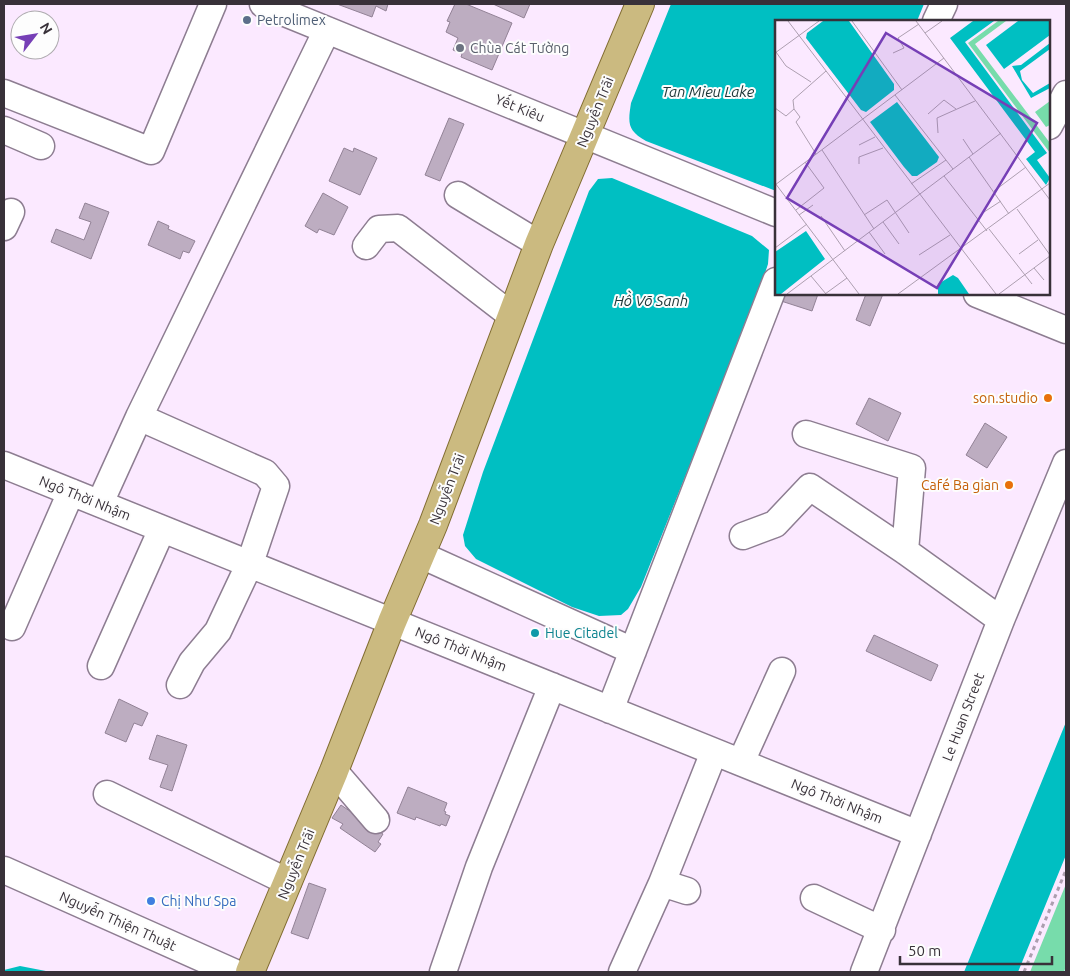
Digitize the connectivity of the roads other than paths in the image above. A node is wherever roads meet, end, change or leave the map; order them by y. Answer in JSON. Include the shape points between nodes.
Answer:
{"nodes":[{"id":1,"x":213,"y":4,"type":"edge"},
{"id":2,"x":263,"y":4,"type":"edge"},
{"id":3,"x":640,"y":4,"type":"edge"},
{"id":4,"x":944,"y":4,"type":"edge"},
{"id":5,"x":296,"y":10,"type":"edge"},
{"id":6,"x":936,"y":20,"type":"edge"},
{"id":7,"x":327,"y":30,"type":"junction"},
{"id":8,"x":4,"y":93,"type":"edge"},
{"id":9,"x":1066,"y":94,"type":"edge"},
{"id":10,"x":1050,"y":124,"type":"edge"},
{"id":11,"x":4,"y":130,"type":"edge"},
{"id":12,"x":586,"y":135,"type":"junction"},
{"id":13,"x":41,"y":146,"type":"dead end"},
{"id":14,"x":458,"y":195,"type":"dead end"},
{"id":15,"x":775,"y":213,"type":"edge"},
{"id":16,"x":540,"y":244,"type":"junction"},
{"id":17,"x":366,"y":246,"type":"dead end"},
{"id":18,"x":775,"y":284,"type":"edge"},
{"id":19,"x":979,"y":295,"type":"edge"},
{"id":20,"x":512,"y":316,"type":"junction"},
{"id":21,"x":1066,"y":330,"type":"edge"},
{"id":22,"x":139,"y":416,"type":"junction"},
{"id":23,"x":806,"y":434,"type":"dead end"},
{"id":24,"x":1066,"y":463,"type":"edge"},
{"id":25,"x":4,"y":465,"type":"edge"},
{"id":26,"x":71,"y":492,"type":"junction"},
{"id":27,"x":100,"y":503,"type":"junction"},
{"id":28,"x":162,"y":529,"type":"junction"},
{"id":29,"x":743,"y":536,"type":"dead end"},
{"id":30,"x":905,"y":551,"type":"junction"},
{"id":31,"x":421,"y":555,"type":"junction"},
{"id":32,"x":250,"y":563,"type":"junction"},
{"id":33,"x":1001,"y":620,"type":"junction"},
{"id":34,"x":392,"y":622,"type":"junction"},
{"id":35,"x":12,"y":628,"type":"dead end"},
{"id":36,"x":633,"y":651,"type":"junction"},
{"id":37,"x":101,"y":666,"type":"dead end"},
{"id":38,"x":782,"y":671,"type":"dead end"},
{"id":39,"x":180,"y":685,"type":"dead end"},
{"id":40,"x":552,"y":686,"type":"junction"},
{"id":41,"x":610,"y":710,"type":"junction"},
{"id":42,"x":714,"y":752,"type":"junction"},
{"id":43,"x":740,"y":762,"type":"junction"},
{"id":44,"x":334,"y":771,"type":"junction"},
{"id":45,"x":107,"y":794,"type":"dead end"},
{"id":46,"x":376,"y":820,"type":"dead end"},
{"id":47,"x":918,"y":834,"type":"junction"},
{"id":48,"x":4,"y":870,"type":"edge"},
{"id":49,"x":288,"y":882,"type":"junction"},
{"id":50,"x":662,"y":883,"type":"junction"},
{"id":51,"x":687,"y":891,"type":"dead end"},
{"id":52,"x":814,"y":898,"type":"dead end"},
{"id":53,"x":882,"y":930,"type":"junction"},
{"id":54,"x":627,"y":971,"type":"edge"},
{"id":55,"x":233,"y":972,"type":"edge"},
{"id":56,"x":250,"y":972,"type":"edge"},
{"id":57,"x":443,"y":972,"type":"edge"},
{"id":58,"x":864,"y":972,"type":"edge"}],
"edges":[{"from":1,"to":8,"type":"street","via":[[151,151]]},
{"from":2,"to":5,"type":"street","name":"Yết Kiêu"},
{"from":3,"to":12,"type":"main road","name":"Nguyễn Trãi"},
{"from":4,"to":6,"type":"street"},
{"from":5,"to":7,"type":"street","name":"Yết Kiêu"},
{"from":7,"to":12,"type":"street","name":"Yết Kiêu"},
{"from":7,"to":22,"type":"street"},
{"from":9,"to":10,"type":"street"},
{"from":11,"to":13,"type":"street"},
{"from":12,"to":15,"type":"street","name":"Yết Kiêu"},
{"from":12,"to":16,"type":"main road","name":"Nguyễn Trãi"},
{"from":14,"to":16,"type":"street"},
{"from":16,"to":20,"type":"main road","name":"Nguyễn Trãi"},
{"from":17,"to":20,"type":"street","via":[[380,229],[398,228]]},
{"from":18,"to":36,"type":"street"},
{"from":19,"to":21,"type":"street"},
{"from":20,"to":31,"type":"main road","name":"Nguyễn Trãi"},
{"from":22,"to":27,"type":"street"},
{"from":22,"to":32,"type":"street","via":[[265,473],[276,486]]},
{"from":23,"to":30,"type":"street","via":[[912,468]]},
{"from":24,"to":33,"type":"street","name":"Le Huan Street"},
{"from":25,"to":26,"type":"street","name":"Ngô Thời Nhậm"},
{"from":26,"to":27,"type":"street","name":"Ngô Thời Nhậm"},
{"from":26,"to":35,"type":"street"},
{"from":27,"to":28,"type":"street","name":"Ngô Thời Nhậm"},
{"from":28,"to":32,"type":"street","name":"Ngô Thời Nhậm"},
{"from":28,"to":37,"type":"street"},
{"from":29,"to":30,"type":"street","via":[[775,524],[810,487]]},
{"from":30,"to":33,"type":"street"},
{"from":31,"to":34,"type":"main road","name":"Nguyễn Trãi"},
{"from":31,"to":36,"type":"street"},
{"from":32,"to":34,"type":"street","name":"Ngô Thời Nhậm"},
{"from":32,"to":39,"type":"street","via":[[218,631],[192,662]]},
{"from":33,"to":47,"type":"street","name":"Le Huan Street"},
{"from":34,"to":40,"type":"street","name":"Ngô Thời Nhậm"},
{"from":34,"to":44,"type":"main road","name":"Nguyễn Trãi"},
{"from":36,"to":41,"type":"street"},
{"from":38,"to":43,"type":"street"},
{"from":40,"to":41,"type":"street","name":"Ngô Thời Nhậm"},
{"from":40,"to":57,"type":"street","via":[[479,867]]},
{"from":41,"to":42,"type":"street","name":"Ngô Thời Nhậm"},
{"from":42,"to":43,"type":"street","name":"Ngô Thời Nhậm"},
{"from":42,"to":50,"type":"street"},
{"from":43,"to":47,"type":"street","name":"Ngô Thời Nhậm"},
{"from":44,"to":46,"type":"street"},
{"from":44,"to":49,"type":"main road","name":"Nguyễn Trãi"},
{"from":45,"to":49,"type":"street"},
{"from":47,"to":53,"type":"street","name":"Le Huan Street"},
{"from":48,"to":55,"type":"street","name":"Nguyễn Thiện Thuật"},
{"from":49,"to":56,"type":"main road","name":"Nguyễn Trãi"},
{"from":50,"to":51,"type":"street"},
{"from":50,"to":54,"type":"street"},
{"from":52,"to":53,"type":"street"},
{"from":53,"to":58,"type":"street","name":"Le Huan Street"}]}
